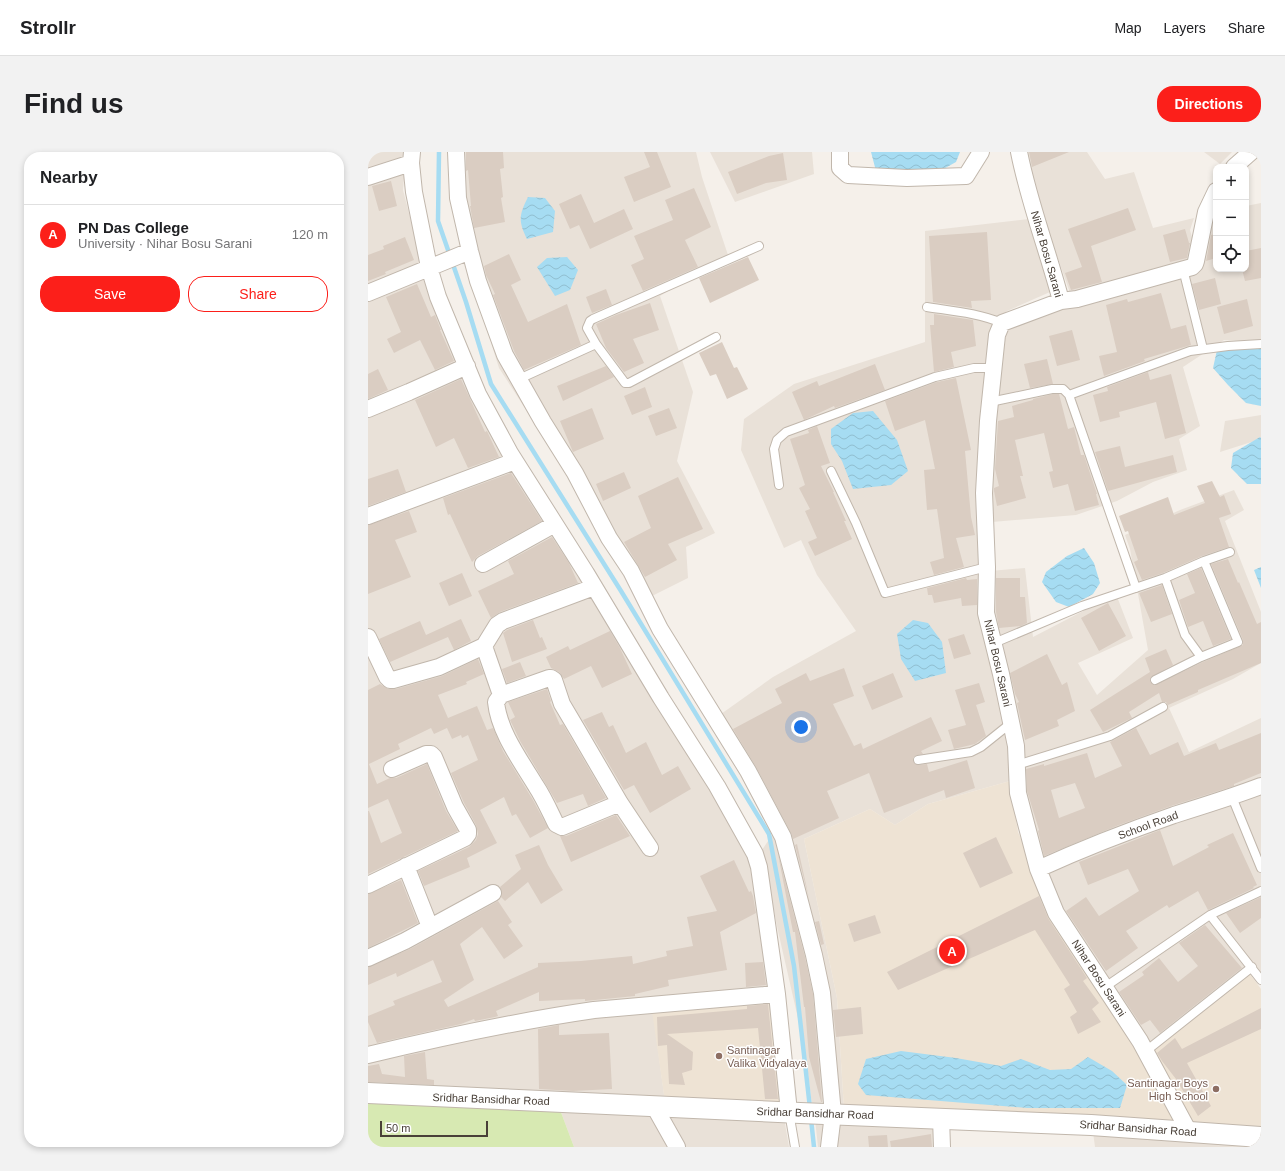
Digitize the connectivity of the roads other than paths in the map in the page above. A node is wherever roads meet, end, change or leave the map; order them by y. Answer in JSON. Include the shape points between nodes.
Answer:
{"nodes":[{"id":1,"x":456,"y":152,"type":"edge"},
{"id":2,"x":840,"y":152,"type":"edge"},
{"id":3,"x":981,"y":152,"type":"edge"},
{"id":4,"x":1019,"y":152,"type":"edge"},
{"id":5,"x":1250,"y":152,"type":"edge"},
{"id":6,"x":411,"y":158,"type":"edge"},
{"id":7,"x":1237,"y":164,"type":"edge"},
{"id":8,"x":368,"y":177,"type":"edge"},
{"id":9,"x":1213,"y":197,"type":"edge"},
{"id":10,"x":759,"y":246,"type":"dead end"},
{"id":11,"x":463,"y":253,"type":"junction"},
{"id":12,"x":434,"y":265,"type":"junction"},
{"id":13,"x":1183,"y":269,"type":"junction"},
{"id":14,"x":368,"y":293,"type":"edge"},
{"id":15,"x":1061,"y":301,"type":"junction"},
{"id":16,"x":927,"y":307,"type":"dead end"},
{"id":17,"x":1002,"y":323,"type":"junction"},
{"id":18,"x":716,"y":337,"type":"dead end"},
{"id":19,"x":596,"y":344,"type":"junction"},
{"id":20,"x":1261,"y":344,"type":"edge"},
{"id":21,"x":1203,"y":349,"type":"junction"},
{"id":22,"x":466,"y":366,"type":"junction"},
{"id":23,"x":993,"y":368,"type":"junction"},
{"id":24,"x":519,"y":379,"type":"junction"},
{"id":25,"x":1069,"y":395,"type":"junction"},
{"id":26,"x":990,"y":402,"type":"junction"},
{"id":27,"x":368,"y":409,"type":"edge"},
{"id":28,"x":515,"y":461,"type":"junction"},
{"id":29,"x":831,"y":470,"type":"dead end"},
{"id":30,"x":780,"y":485,"type":"dead end"},
{"id":31,"x":368,"y":516,"type":"edge"},
{"id":32,"x":555,"y":524,"type":"junction"},
{"id":33,"x":1230,"y":552,"type":"dead end"},
{"id":34,"x":1204,"y":561,"type":"junction"},
{"id":35,"x":483,"y":564,"type":"dead end"},
{"id":36,"x":987,"y":567,"type":"junction"},
{"id":37,"x":1165,"y":578,"type":"junction"},
{"id":38,"x":594,"y":587,"type":"junction"},
{"id":39,"x":1136,"y":588,"type":"junction"},
{"id":40,"x":368,"y":637,"type":"edge"},
{"id":41,"x":994,"y":643,"type":"junction"},
{"id":42,"x":484,"y":646,"type":"junction"},
{"id":43,"x":1201,"y":657,"type":"junction"},
{"id":44,"x":1155,"y":680,"type":"dead end"},
{"id":45,"x":501,"y":695,"type":"junction"},
{"id":46,"x":1162,"y":707,"type":"dead end"},
{"id":47,"x":1011,"y":723,"type":"junction"},
{"id":48,"x":918,"y":760,"type":"dead end"},
{"id":49,"x":1017,"y":764,"type":"junction"},
{"id":50,"x":392,"y":769,"type":"dead end"},
{"id":51,"x":1261,"y":786,"type":"edge"},
{"id":52,"x":1232,"y":797,"type":"junction"},
{"id":53,"x":620,"y":803,"type":"junction"},
{"id":54,"x":650,"y":848,"type":"dead end"},
{"id":55,"x":406,"y":866,"type":"junction"},
{"id":56,"x":1261,"y":868,"type":"edge"},
{"id":57,"x":1038,"y":870,"type":"junction"},
{"id":58,"x":368,"y":886,"type":"edge"},
{"id":59,"x":1261,"y":891,"type":"edge"},
{"id":60,"x":493,"y":893,"type":"dead end"},
{"id":61,"x":1210,"y":915,"type":"junction"},
{"id":62,"x":430,"y":927,"type":"junction"},
{"id":63,"x":368,"y":958,"type":"edge"},
{"id":64,"x":1252,"y":967,"type":"junction"},
{"id":65,"x":1261,"y":980,"type":"edge"},
{"id":66,"x":1105,"y":987,"type":"junction"},
{"id":67,"x":777,"y":994,"type":"junction"},
{"id":68,"x":1146,"y":1051,"type":"junction"},
{"id":69,"x":368,"y":1055,"type":"edge"},
{"id":70,"x":368,"y":1093,"type":"edge"},
{"id":71,"x":654,"y":1106,"type":"junction"},
{"id":72,"x":809,"y":1113,"type":"junction"},
{"id":73,"x":941,"y":1118,"type":"junction"},
{"id":74,"x":1189,"y":1132,"type":"junction"},
{"id":75,"x":1261,"y":1137,"type":"edge"},
{"id":76,"x":677,"y":1147,"type":"edge"},
{"id":77,"x":794,"y":1147,"type":"edge"},
{"id":78,"x":829,"y":1147,"type":"edge"},
{"id":79,"x":942,"y":1147,"type":"edge"}],
"edges":[{"from":1,"to":11,"type":"street"},
{"from":2,"to":3,"type":"street","via":[[840,168],[848,175],[907,178],[966,176]]},
{"from":4,"to":15,"type":"street","name":"Nihar Bosu Sarani","via":[[1024,179]]},
{"from":5,"to":7,"type":"street"},
{"from":6,"to":8,"type":"street"},
{"from":6,"to":12,"type":"street","via":[[414,192]]},
{"from":9,"to":13,"type":"street","via":[[1206,212],[1195,264]]},
{"from":10,"to":19,"type":"lane","via":[[590,321],[587,328]]},
{"from":11,"to":12,"type":"street"},
{"from":11,"to":24,"type":"street","via":[[478,281],[505,355]]},
{"from":12,"to":14,"type":"street"},
{"from":12,"to":22,"type":"street","via":[[438,298]]},
{"from":13,"to":15,"type":"street","via":[[1077,299]]},
{"from":13,"to":21,"type":"lane"},
{"from":15,"to":17,"type":"street","name":"Nihar Bosu Sarani"},
{"from":16,"to":17,"type":"lane","via":[[988,317]]},
{"from":17,"to":23,"type":"street","name":"Nihar Bosu Sarani","via":[[997,335]]},
{"from":18,"to":19,"type":"lane","via":[[628,383],[625,383]]},
{"from":19,"to":24,"type":"lane"},
{"from":20,"to":21,"type":"lane"},
{"from":21,"to":25,"type":"lane","via":[[1190,351]]},
{"from":22,"to":27,"type":"street"},
{"from":22,"to":28,"type":"street","via":[[478,394]]},
{"from":23,"to":26,"type":"street","name":"Nihar Bosu Sarani"},
{"from":23,"to":30,"type":"lane","via":[[974,368],[936,378],[786,432],[774,449]]},
{"from":24,"to":72,"type":"street","via":[[575,473],[609,538],[631,571],[660,629],[748,771],[783,837],[822,993]]},
{"from":25,"to":26,"type":"lane","via":[[1058,388]]},
{"from":25,"to":39,"type":"lane"},
{"from":26,"to":36,"type":"street","name":"Nihar Bosu Sarani","via":[[984,493]]},
{"from":28,"to":31,"type":"street"},
{"from":28,"to":32,"type":"street"},
{"from":29,"to":36,"type":"lane","via":[[886,593]]},
{"from":32,"to":35,"type":"street"},
{"from":32,"to":38,"type":"street"},
{"from":33,"to":34,"type":"lane"},
{"from":34,"to":37,"type":"lane"},
{"from":34,"to":43,"type":"lane","via":[[1238,642]]},
{"from":36,"to":41,"type":"street","name":"Nihar Bosu Sarani","via":[[986,613]]},
{"from":37,"to":39,"type":"lane"},
{"from":37,"to":43,"type":"lane","via":[[1185,636]]},
{"from":38,"to":42,"type":"street","via":[[503,621],[497,625]]},
{"from":38,"to":67,"type":"street","via":[[660,698],[717,786],[755,854]]},
{"from":39,"to":41,"type":"lane","via":[[1082,606]]},
{"from":40,"to":42,"type":"street","via":[[390,680],[439,667]]},
{"from":41,"to":47,"type":"street","name":"Nihar Bosu Sarani"},
{"from":42,"to":45,"type":"street"},
{"from":43,"to":44,"type":"lane"},
{"from":45,"to":53,"type":"street","via":[[552,678],[562,704]]},
{"from":45,"to":53,"type":"street","via":[[496,702],[497,712],[511,745],[537,786],[556,824],[562,827]]},
{"from":46,"to":49,"type":"lane","via":[[1110,736]]},
{"from":47,"to":48,"type":"lane","via":[[971,752]]},
{"from":47,"to":49,"type":"street","name":"Nihar Bosu Sarani"},
{"from":49,"to":57,"type":"street","name":"Nihar Bosu Sarani","via":[[1018,793]]},
{"from":50,"to":55,"type":"street","via":[[431,754],[468,830],[465,838]]},
{"from":51,"to":52,"type":"street","name":"School Road"},
{"from":52,"to":56,"type":"lane"},
{"from":52,"to":57,"type":"street","name":"School Road","via":[[1116,837]]},
{"from":53,"to":54,"type":"street"},
{"from":55,"to":58,"type":"street"},
{"from":55,"to":62,"type":"street"},
{"from":57,"to":66,"type":"street","name":"Nihar Bosu Sarani","via":[[1056,913]]},
{"from":59,"to":61,"type":"lane"},
{"from":60,"to":62,"type":"street"},
{"from":61,"to":64,"type":"lane"},
{"from":61,"to":66,"type":"lane"},
{"from":62,"to":63,"type":"street"},
{"from":64,"to":65,"type":"lane"},
{"from":64,"to":68,"type":"lane"},
{"from":66,"to":68,"type":"street","name":"Nihar Bosu Sarani"},
{"from":67,"to":69,"type":"street","via":[[564,1014],[458,1034]]},
{"from":67,"to":72,"type":"street"},
{"from":68,"to":74,"type":"street","name":"Nihar Bosu Sarani"},
{"from":70,"to":71,"type":"street","name":"Sridhar Bansidhar Road"},
{"from":71,"to":72,"type":"street","name":"Sridhar Bansidhar Road"},
{"from":71,"to":76,"type":"street"},
{"from":72,"to":73,"type":"street","name":"Sridhar Bansidhar Road"},
{"from":72,"to":77,"type":"lane"},
{"from":72,"to":78,"type":"street"},
{"from":73,"to":74,"type":"street","name":"Sridhar Bansidhar Road"},
{"from":73,"to":79,"type":"street"},
{"from":74,"to":75,"type":"street","name":"Sridhar Bansidhar Road"}]}
